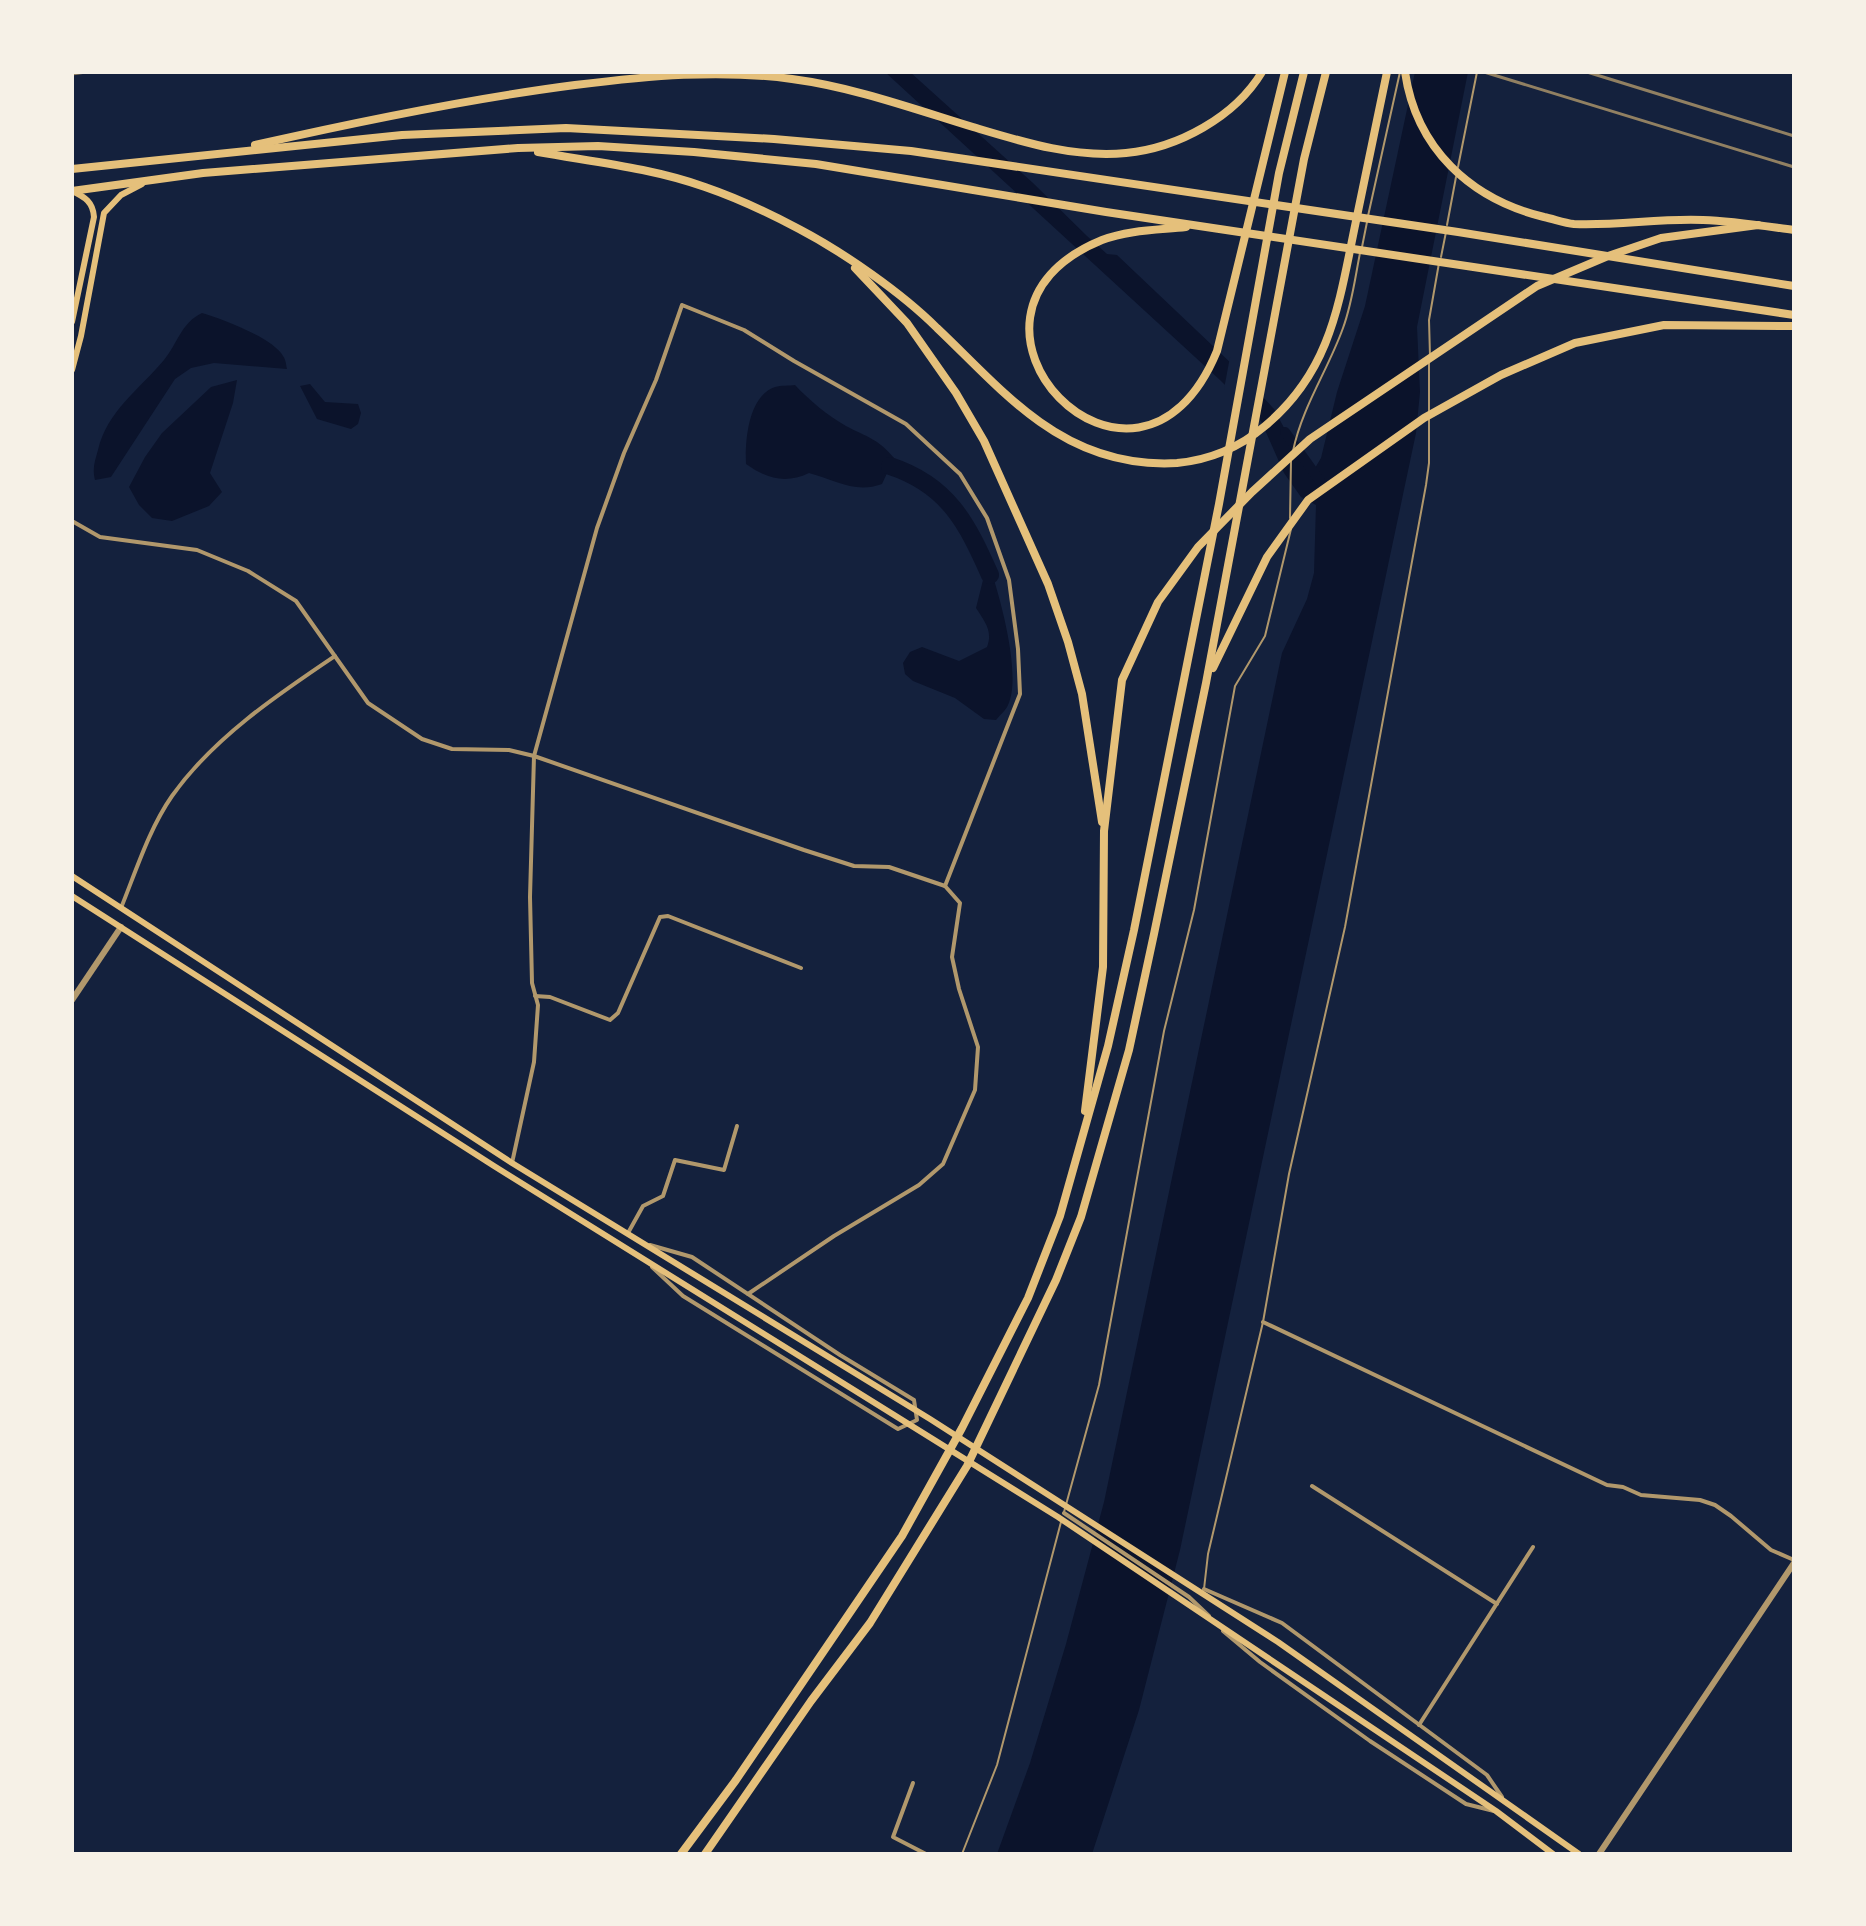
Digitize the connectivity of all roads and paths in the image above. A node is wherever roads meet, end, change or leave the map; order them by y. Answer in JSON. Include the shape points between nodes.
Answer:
{"nodes":[{"id":1,"x":1262,"y":72,"type":"edge"},
{"id":2,"x":1285,"y":72,"type":"edge"},
{"id":3,"x":1304,"y":72,"type":"edge"},
{"id":4,"x":1326,"y":72,"type":"edge"},
{"id":5,"x":1387,"y":72,"type":"edge"},
{"id":6,"x":1403,"y":72,"type":"edge"},
{"id":7,"x":1477,"y":72,"type":"edge"},
{"id":8,"x":704,"y":73,"type":"edge"},
{"id":9,"x":518,"y":148,"type":"junction"},
{"id":10,"x":218,"y":153,"type":"junction"},
{"id":11,"x":72,"y":169,"type":"edge"},
{"id":12,"x":147,"y":181,"type":"junction"},
{"id":13,"x":72,"y":191,"type":"edge"},
{"id":14,"x":1199,"y":225,"type":"junction"},
{"id":15,"x":1758,"y":225,"type":"junction"},
{"id":16,"x":1794,"y":230,"type":"edge"},
{"id":17,"x":843,"y":257,"type":"junction"},
{"id":18,"x":1794,"y":286,"type":"edge"},
{"id":19,"x":1794,"y":315,"type":"edge"},
{"id":20,"x":72,"y":322,"type":"edge"},
{"id":21,"x":1794,"y":326,"type":"edge"},
{"id":22,"x":72,"y":370,"type":"edge"},
{"id":23,"x":72,"y":521,"type":"edge"},
{"id":24,"x":335,"y":656,"type":"junction"},
{"id":25,"x":1206,"y":683,"type":"junction"},
{"id":26,"x":534,"y":756,"type":"junction"},
{"id":27,"x":1104,"y":831,"type":"junction"},
{"id":28,"x":72,"y":876,"type":"edge"},
{"id":29,"x":945,"y":886,"type":"junction"},
{"id":30,"x":72,"y":896,"type":"edge"},
{"id":31,"x":121,"y":908,"type":"junction"},
{"id":32,"x":121,"y":927,"type":"junction"},
{"id":33,"x":801,"y":968,"type":"dead end"},
{"id":34,"x":535,"y":996,"type":"junction"},
{"id":35,"x":72,"y":1000,"type":"edge"},
{"id":36,"x":737,"y":1126,"type":"dead end"},
{"id":37,"x":1081,"y":1137,"type":"junction"},
{"id":38,"x":512,"y":1163,"type":"junction"},
{"id":39,"x":628,"y":1233,"type":"junction"},
{"id":40,"x":648,"y":1245,"type":"junction"},
{"id":41,"x":639,"y":1255,"type":"junction"},
{"id":42,"x":748,"y":1294,"type":"junction"},
{"id":43,"x":1263,"y":1322,"type":"junction"},
{"id":44,"x":1312,"y":1486,"type":"dead end"},
{"id":45,"x":1064,"y":1513,"type":"junction"},
{"id":46,"x":1533,"y":1547,"type":"dead end"},
{"id":47,"x":1794,"y":1562,"type":"edge"},
{"id":48,"x":1204,"y":1589,"type":"junction"},
{"id":49,"x":1497,"y":1604,"type":"junction"},
{"id":50,"x":1199,"y":1605,"type":"junction"},
{"id":51,"x":1419,"y":1725,"type":"junction"},
{"id":52,"x":913,"y":1783,"type":"dead end"},
{"id":53,"x":1504,"y":1799,"type":"junction"},
{"id":54,"x":1496,"y":1811,"type":"junction"},
{"id":55,"x":681,"y":1854,"type":"edge"},
{"id":56,"x":705,"y":1854,"type":"edge"},
{"id":57,"x":926,"y":1854,"type":"edge"},
{"id":58,"x":962,"y":1854,"type":"edge"},
{"id":59,"x":1553,"y":1854,"type":"edge"},
{"id":60,"x":1579,"y":1854,"type":"edge"},
{"id":61,"x":1599,"y":1854,"type":"edge"}],
"edges":[{"from":1,"to":8,"type":"highway","via":[[1232,106],[1199,130],[1158,147],[1114,154],[1036,145],[808,82]]},
{"from":2,"to":14,"type":"highway","via":[[1217,351],[1199,386],[1174,414],[1142,426],[1111,427],[1080,416],[1054,395],[1037,369],[1029,336],[1037,298],[1054,273],[1102,241],[1125,233]]},
{"from":3,"to":37,"type":"highway","via":[[1279,173],[1134,930]]},
{"from":4,"to":25,"type":"highway","via":[[1304,159]]},
{"from":5,"to":17,"type":"highway","via":[[1340,296],[1315,369],[1279,415],[1252,437],[1193,462],[1131,463],[1074,443],[1040,422],[936,326]]},
{"from":6,"to":15,"type":"highway","via":[[1416,117],[1433,146],[1463,179],[1527,213],[1571,224],[1701,219]]},
{"from":6,"to":45,"type":"lane","via":[[1344,325],[1298,426],[1291,463],[1291,534],[1265,636],[1235,686],[1099,1385]]},
{"from":7,"to":43,"type":"lane","via":[[1429,320],[1426,485],[1345,927],[1289,1174]]},
{"from":8,"to":10,"type":"highway","via":[[502,93]]},
{"from":9,"to":12,"type":"highway"},
{"from":9,"to":14,"type":"highway","via":[[598,146],[816,164]]},
{"from":9,"to":17,"type":"highway","via":[[704,187],[801,230]]},
{"from":10,"to":11,"type":"highway"},
{"from":10,"to":18,"type":"highway","via":[[402,135],[566,128],[774,139],[911,151]]},
{"from":12,"to":13,"type":"highway"},
{"from":12,"to":22,"type":"main road","via":[[121,195],[104,213]]},
{"from":13,"to":20,"type":"main road","via":[[89,202],[94,217]]},
{"from":14,"to":19,"type":"highway"},
{"from":15,"to":16,"type":"highway"},
{"from":15,"to":27,"type":"highway","via":[[1661,238],[1537,286],[1310,439],[1252,492],[1198,547],[1158,602],[1122,680]]},
{"from":17,"to":27,"type":"highway","via":[[892,306],[929,354],[984,441],[1053,598],[1082,694]]},
{"from":21,"to":25,"type":"highway","via":[[1664,325],[1575,343],[1501,375],[1424,418],[1308,500],[1267,557]]},
{"from":23,"to":24,"type":"street","via":[[100,537],[197,550],[248,571],[296,601]]},
{"from":24,"to":26,"type":"street","via":[[368,703],[422,739],[452,749]]},
{"from":24,"to":31,"type":"street","via":[[218,745],[172,796]]},
{"from":25,"to":56,"type":"highway","via":[[1129,1050],[1081,1217],[1056,1280],[967,1466],[919,1546]]},
{"from":26,"to":29,"type":"street","via":[[854,866],[889,867]]},
{"from":26,"to":29,"type":"street","via":[[597,528],[682,305],[744,330],[906,424],[960,474],[987,518],[1009,580],[1020,694]]},
{"from":26,"to":34,"type":"street","via":[[530,897]]},
{"from":27,"to":37,"type":"highway","via":[[1103,967]]},
{"from":28,"to":31,"type":"main road"},
{"from":29,"to":42,"type":"street","via":[[960,903],[952,957],[978,1047],[975,1090],[943,1164],[919,1185]]},
{"from":30,"to":32,"type":"main road"},
{"from":31,"to":38,"type":"main road"},
{"from":32,"to":35,"type":"street"},
{"from":32,"to":41,"type":"main road"},
{"from":33,"to":34,"type":"street","via":[[668,916],[660,917],[618,1013],[610,1020]]},
{"from":34,"to":38,"type":"street","via":[[534,1062]]},
{"from":36,"to":39,"type":"street","via":[[724,1170],[675,1160],[663,1196],[643,1206]]},
{"from":37,"to":55,"type":"highway","via":[[1060,1216],[1028,1298],[902,1536]]},
{"from":38,"to":39,"type":"main road"},
{"from":39,"to":40,"type":"main road"},
{"from":40,"to":42,"type":"street","via":[[692,1257]]},
{"from":40,"to":53,"type":"main road","via":[[1278,1642]]},
{"from":41,"to":42,"type":"street","via":[[683,1296],[898,1429],[917,1420],[914,1400]]},
{"from":41,"to":54,"type":"main road","via":[[1058,1517]]},
{"from":43,"to":47,"type":"street","via":[[1607,1485],[1715,1505]]},
{"from":43,"to":48,"type":"lane"},
{"from":44,"to":49,"type":"street"},
{"from":45,"to":50,"type":"street"},
{"from":45,"to":58,"type":"lane","via":[[997,1765]]},
{"from":46,"to":49,"type":"street"},
{"from":47,"to":61,"type":"street"},
{"from":48,"to":50,"type":"lane"},
{"from":48,"to":51,"type":"street","via":[[1282,1623]]},
{"from":49,"to":51,"type":"street"},
{"from":50,"to":54,"type":"street","via":[[1260,1662],[1370,1741],[1466,1804]]},
{"from":51,"to":53,"type":"street","via":[[1487,1775]]},
{"from":52,"to":57,"type":"street","via":[[893,1837]]},
{"from":53,"to":60,"type":"main road"},
{"from":54,"to":59,"type":"main road"}]}
